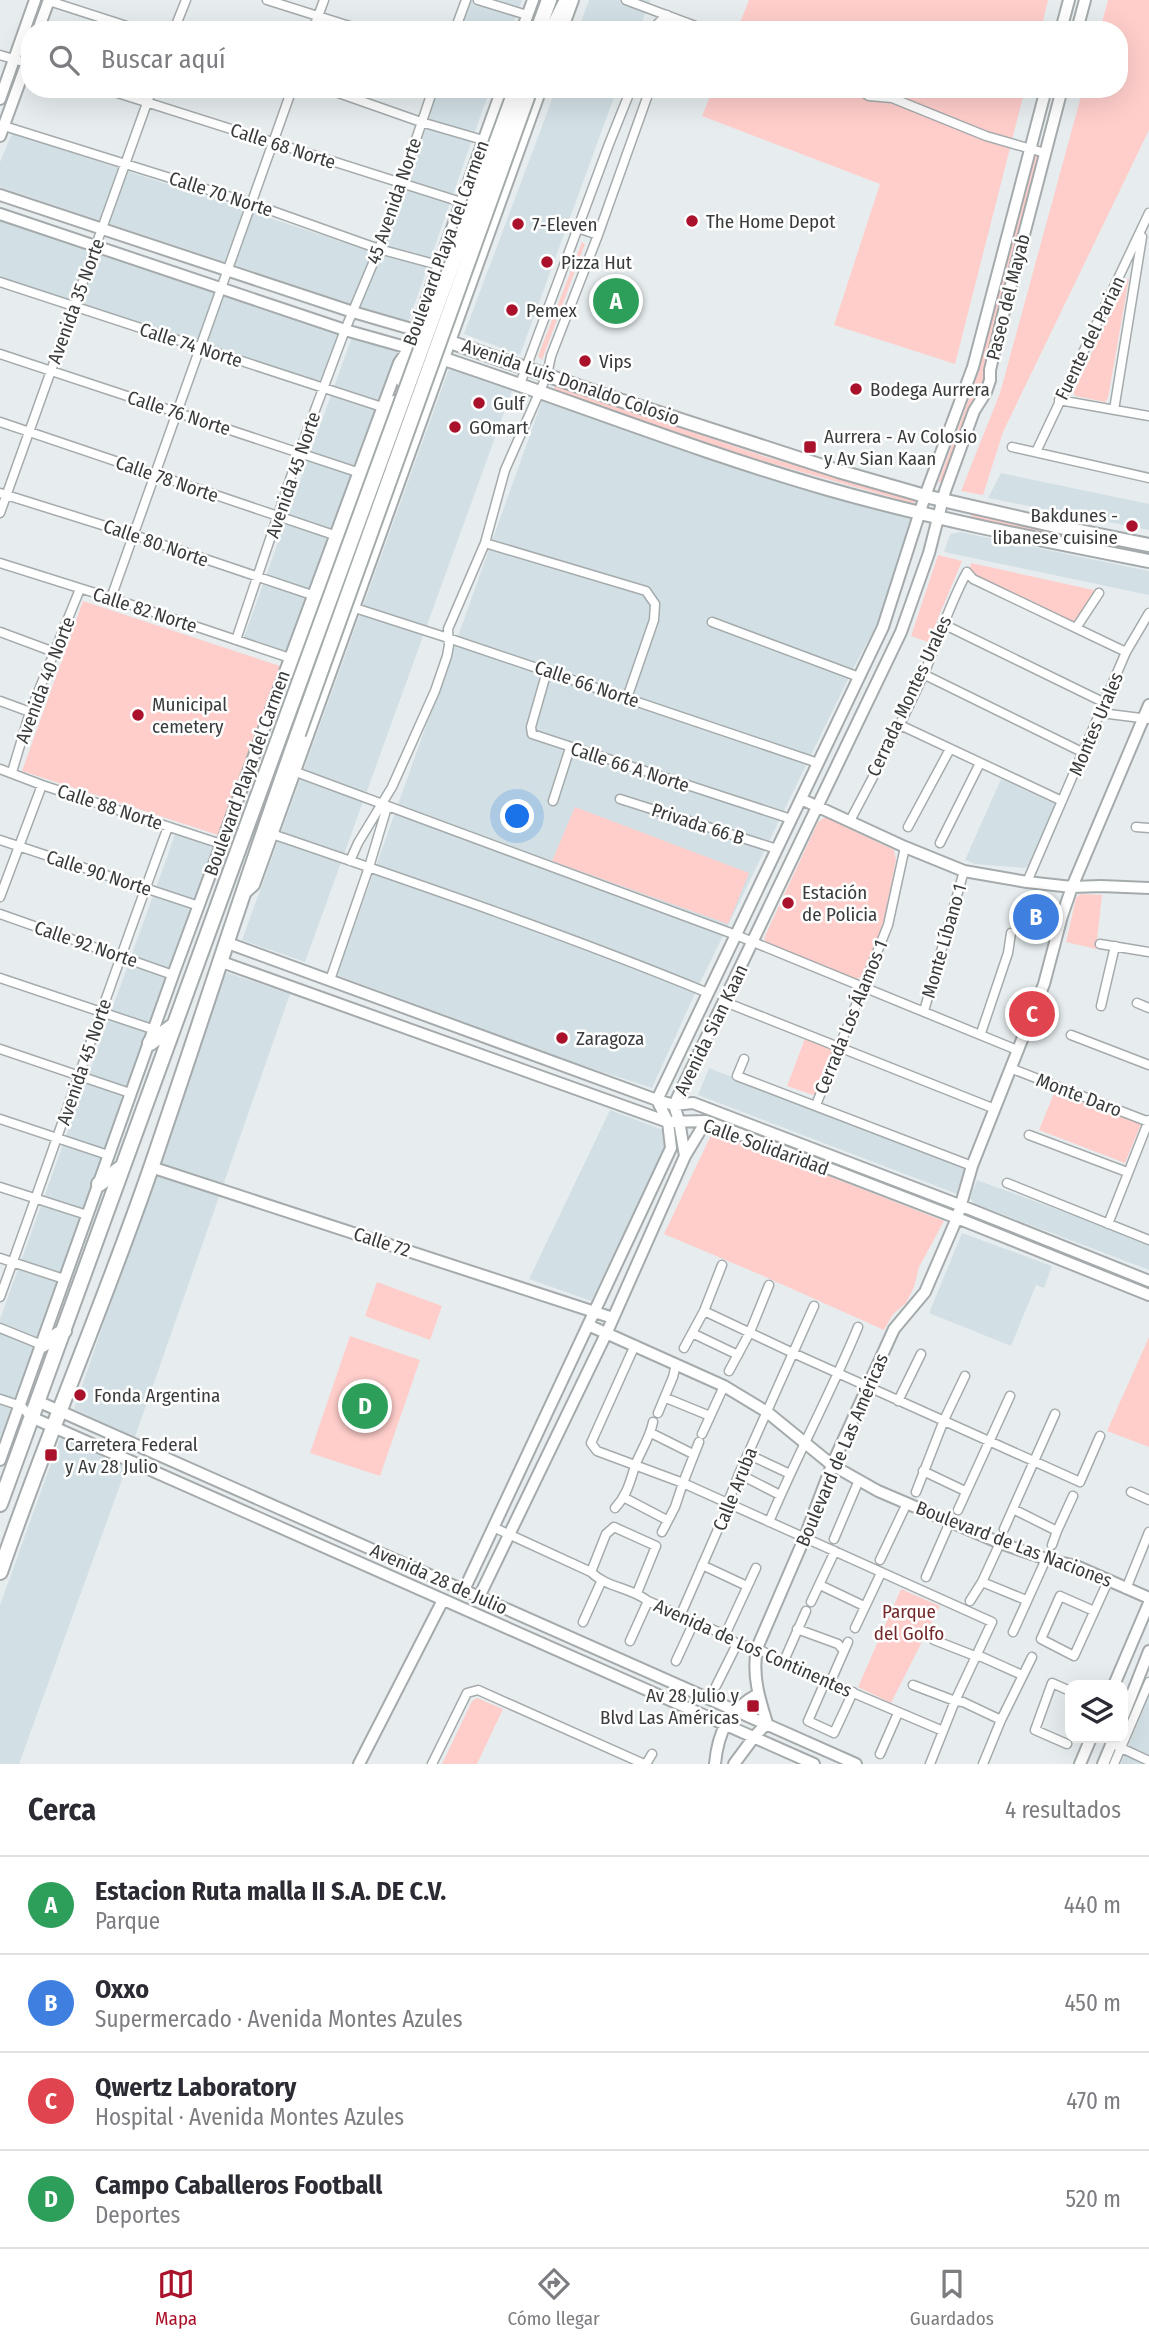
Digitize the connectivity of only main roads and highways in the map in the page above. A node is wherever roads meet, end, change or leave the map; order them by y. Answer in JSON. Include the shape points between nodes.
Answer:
{"nodes":[{"id":1,"x":35,"y":0,"type":"edge"},
{"id":2,"x":49,"y":0,"type":"edge"},
{"id":3,"x":533,"y":0,"type":"edge"},
{"id":4,"x":543,"y":0,"type":"edge"},
{"id":5,"x":549,"y":0,"type":"edge"},
{"id":6,"x":564,"y":0,"type":"edge"},
{"id":7,"x":573,"y":0,"type":"edge"},
{"id":8,"x":1069,"y":0,"type":"edge"},
{"id":9,"x":1085,"y":0,"type":"edge"},
{"id":10,"x":27,"y":21,"type":"edge"},
{"id":11,"x":41,"y":21,"type":"edge"},
{"id":12,"x":525,"y":21,"type":"edge"},
{"id":13,"x":539,"y":21,"type":"edge"},
{"id":14,"x":541,"y":21,"type":"edge"},
{"id":15,"x":556,"y":21,"type":"edge"},
{"id":16,"x":565,"y":21,"type":"edge"},
{"id":17,"x":1063,"y":21,"type":"edge"},
{"id":18,"x":1079,"y":21,"type":"edge"},
{"id":19,"x":21,"y":38,"type":"edge"},
{"id":20,"x":21,"y":81,"type":"edge"},
{"id":21,"x":499,"y":98,"type":"edge"},
{"id":22,"x":513,"y":98,"type":"edge"},
{"id":23,"x":527,"y":98,"type":"edge"},
{"id":24,"x":538,"y":98,"type":"edge"},
{"id":25,"x":1044,"y":98,"type":"edge"},
{"id":26,"x":1060,"y":98,"type":"edge"},
{"id":27,"x":0,"y":99,"type":"edge"},
{"id":28,"x":2,"y":131,"type":"edge"},
{"id":29,"x":0,"y":195,"type":"edge"},
{"id":30,"x":0,"y":214,"type":"edge"},
{"id":31,"x":438,"y":265,"type":"junction"},
{"id":32,"x":474,"y":275,"type":"junction"},
{"id":33,"x":415,"y":330,"type":"junction"},
{"id":34,"x":449,"y":341,"type":"junction"},
{"id":35,"x":410,"y":348,"type":"junction"},
{"id":36,"x":443,"y":359,"type":"junction"},
{"id":37,"x":387,"y":410,"type":"junction"},
{"id":38,"x":422,"y":417,"type":"junction"},
{"id":39,"x":925,"y":496,"type":"junction"},
{"id":40,"x":943,"y":499,"type":"junction"},
{"id":41,"x":920,"y":512,"type":"junction"},
{"id":42,"x":938,"y":517,"type":"junction"},
{"id":43,"x":1149,"y":545,"type":"edge"},
{"id":44,"x":1149,"y":561,"type":"edge"},
{"id":45,"x":902,"y":567,"type":"junction"},
{"id":46,"x":922,"y":572,"type":"junction"},
{"id":47,"x":1149,"y":705,"type":"edge"},
{"id":48,"x":1146,"y":719,"type":"edge"},
{"id":49,"x":800,"y":799,"type":"junction"},
{"id":50,"x":818,"y":807,"type":"junction"},
{"id":51,"x":226,"y":886,"type":"junction"},
{"id":52,"x":1072,"y":887,"type":"junction"},
{"id":53,"x":1149,"y":888,"type":"edge"},
{"id":54,"x":242,"y":896,"type":"junction"},
{"id":55,"x":225,"y":942,"type":"junction"},
{"id":56,"x":219,"y":961,"type":"junction"},
{"id":57,"x":307,"y":972,"type":"junction"},
{"id":58,"x":330,"y":980,"type":"junction"},
{"id":59,"x":300,"y":990,"type":"junction"},
{"id":60,"x":322,"y":998,"type":"junction"},
{"id":61,"x":174,"y":1025,"type":"junction"},
{"id":62,"x":152,"y":1036,"type":"junction"},
{"id":63,"x":657,"y":1100,"type":"junction"},
{"id":64,"x":674,"y":1105,"type":"junction"},
{"id":65,"x":706,"y":1121,"type":"junction"},
{"id":66,"x":673,"y":1122,"type":"junction"},
{"id":67,"x":685,"y":1156,"type":"junction"},
{"id":68,"x":122,"y":1167,"type":"junction"},
{"id":69,"x":151,"y":1167,"type":"junction"},
{"id":70,"x":99,"y":1184,"type":"junction"},
{"id":71,"x":962,"y":1206,"type":"junction"},
{"id":72,"x":957,"y":1218,"type":"junction"},
{"id":73,"x":1149,"y":1281,"type":"edge"},
{"id":74,"x":1149,"y":1295,"type":"edge"},
{"id":75,"x":595,"y":1311,"type":"junction"},
{"id":76,"x":613,"y":1318,"type":"junction"},
{"id":77,"x":588,"y":1325,"type":"junction"},
{"id":78,"x":64,"y":1331,"type":"junction"},
{"id":79,"x":607,"y":1332,"type":"junction"},
{"id":80,"x":42,"y":1345,"type":"junction"},
{"id":81,"x":37,"y":1401,"type":"junction"},
{"id":82,"x":60,"y":1410,"type":"junction"},
{"id":83,"x":31,"y":1417,"type":"junction"},
{"id":84,"x":54,"y":1426,"type":"junction"},
{"id":85,"x":0,"y":1460,"type":"edge"},
{"id":86,"x":832,"y":1465,"type":"junction"},
{"id":87,"x":0,"y":1500,"type":"edge"},
{"id":88,"x":364,"y":1546,"type":"junction"},
{"id":89,"x":358,"y":1561,"type":"junction"},
{"id":90,"x":0,"y":1572,"type":"edge"},
{"id":91,"x":464,"y":1590,"type":"junction"},
{"id":92,"x":479,"y":1597,"type":"junction"},
{"id":93,"x":443,"y":1600,"type":"junction"},
{"id":94,"x":1149,"y":1600,"type":"edge"},
{"id":95,"x":586,"y":1644,"type":"junction"},
{"id":96,"x":1149,"y":1651,"type":"edge"},
{"id":97,"x":579,"y":1660,"type":"junction"},
{"id":98,"x":1116,"y":1680,"type":"edge"},
{"id":99,"x":758,"y":1693,"type":"junction"},
{"id":100,"x":1128,"y":1704,"type":"edge"},
{"id":101,"x":735,"y":1710,"type":"junction"},
{"id":102,"x":767,"y":1723,"type":"junction"},
{"id":103,"x":725,"y":1726,"type":"junction"},
{"id":104,"x":754,"y":1737,"type":"junction"},
{"id":105,"x":1089,"y":1743,"type":"edge"},
{"id":106,"x":1116,"y":1743,"type":"edge"},
{"id":107,"x":359,"y":1764,"type":"edge"},
{"id":108,"x":715,"y":1764,"type":"edge"},
{"id":109,"x":734,"y":1764,"type":"edge"},
{"id":110,"x":814,"y":1764,"type":"edge"},
{"id":111,"x":856,"y":1764,"type":"edge"},
{"id":112,"x":1080,"y":1764,"type":"edge"},
{"id":113,"x":1103,"y":1764,"type":"edge"}],
"edges":[{"from":1,"to":10,"type":"main road"},
{"from":2,"to":11,"type":"main road"},
{"from":3,"to":12,"type":"main road"},
{"from":4,"to":13,"type":"highway"},
{"from":5,"to":14,"type":"highway"},
{"from":6,"to":15,"type":"highway"},
{"from":7,"to":16,"type":"main road"},
{"from":8,"to":17,"type":"main road"},
{"from":9,"to":18,"type":"main road"},
{"from":19,"to":27,"type":"main road"},
{"from":20,"to":28,"type":"main road"},
{"from":21,"to":31,"type":"main road","name":"Boulevard Playa del Carmen"},
{"from":22,"to":51,"type":"highway","bridge":true},
{"from":23,"to":54,"type":"highway","bridge":true},
{"from":24,"to":32,"type":"main road","name":"Boulevard Playa del Carmen"},
{"from":25,"to":39,"type":"main road","name":"Paseo del Mayab","via":[[973,367]]},
{"from":26,"to":40,"type":"main road","name":"Paseo del Mayab","via":[[990,380]]},
{"from":29,"to":33,"type":"main road","name":"Avenida Luis Donaldo Colosio"},
{"from":30,"to":35,"type":"main road","name":"Avenida Luis Donaldo Colosio"},
{"from":31,"to":32,"type":"main road","via":[[457,279]]},
{"from":31,"to":33,"type":"main road","name":"Boulevard Playa del Carmen"},
{"from":32,"to":34,"type":"main road","name":"Boulevard Playa del Carmen"},
{"from":33,"to":34,"type":"main road","name":"Avenida Luis Donaldo Colosio"},
{"from":33,"to":35,"type":"main road","name":"Boulevard Playa del Carmen"},
{"from":34,"to":36,"type":"main road","name":"Boulevard Playa del Carmen"},
{"from":34,"to":39,"type":"main road","name":"Avenida Luis Donaldo Colosio","via":[[776,452]]},
{"from":35,"to":36,"type":"main road","name":"Avenida Luis Donaldo Colosio"},
{"from":35,"to":37,"type":"highway","via":[[408,365]]},
{"from":36,"to":38,"type":"main road","name":"Boulevard Playa del Carmen"},
{"from":36,"to":41,"type":"main road","name":"Avenida Luis Donaldo Colosio","via":[[769,471]]},
{"from":37,"to":38,"type":"main road","via":[[410,404]]},
{"from":37,"to":51,"type":"highway","via":[[229,860]]},
{"from":37,"to":62,"type":"main road","name":"Boulevard Playa del Carmen","via":[[357,472]]},
{"from":38,"to":54,"type":"main road","name":"Boulevard Playa del Carmen","via":[[254,885]]},
{"from":39,"to":40,"type":"main road","name":"Avenida Luis Donaldo Colosio"},
{"from":39,"to":41,"type":"main road","name":"Avenida Sian Kaan"},
{"from":40,"to":42,"type":"main road","name":"Avenida Sian Kaan"},
{"from":40,"to":43,"type":"main road","name":"Avenida Luis Donaldo Colosio"},
{"from":41,"to":42,"type":"main road","name":"Avenida Luis Donaldo Colosio"},
{"from":41,"to":45,"type":"main road","name":"Avenida Sian Kaan"},
{"from":42,"to":44,"type":"main road","name":"Avenida Luis Donaldo Colosio"},
{"from":42,"to":46,"type":"main road","name":"Avenida Sian Kaan"},
{"from":45,"to":46,"type":"main road"},
{"from":45,"to":49,"type":"main road","name":"Avenida Sian Kaan","via":[[883,627]]},
{"from":46,"to":50,"type":"main road","name":"Avenida Sian Kaan","via":[[901,632]]},
{"from":47,"to":48,"type":"main road","name":"Boulevard de Las Américas"},
{"from":48,"to":52,"type":"main road","name":"Boulevard de Las Américas"},
{"from":49,"to":50,"type":"main road"},
{"from":49,"to":63,"type":"main road","name":"Avenida Sian Kaan"},
{"from":50,"to":52,"type":"main road","via":[[964,871]]},
{"from":50,"to":64,"type":"main road","name":"Avenida Sian Kaan"},
{"from":51,"to":61,"type":"highway"},
{"from":52,"to":53,"type":"main road"},
{"from":52,"to":71,"type":"main road","name":"Boulevard de Las Américas","via":[[1044,984],[972,1166]]},
{"from":54,"to":55,"type":"highway"},
{"from":55,"to":56,"type":"highway"},
{"from":55,"to":57,"type":"main road","name":"Calle Solidaridad"},
{"from":56,"to":59,"type":"main road","name":"Calle Solidaridad"},
{"from":56,"to":69,"type":"highway"},
{"from":57,"to":58,"type":"main road","name":"Calle Solidaridad"},
{"from":57,"to":59,"type":"main road"},
{"from":58,"to":60,"type":"main road"},
{"from":58,"to":63,"type":"main road","name":"Calle Solidaridad"},
{"from":59,"to":60,"type":"main road","name":"Calle Solidaridad"},
{"from":60,"to":66,"type":"main road","name":"Calle Solidaridad"},
{"from":61,"to":62,"type":"highway"},
{"from":61,"to":68,"type":"highway"},
{"from":62,"to":70,"type":"main road","name":"Boulevard Playa del Carmen"},
{"from":63,"to":64,"type":"main road","name":"Calle Solidaridad"},
{"from":63,"to":66,"type":"main road","name":"Avenida Sian Kaan"},
{"from":64,"to":66,"type":"main road","name":"Avenida Sian Kaan"},
{"from":64,"to":71,"type":"main road","name":"Calle Solidaridad","via":[[693,1103]]},
{"from":65,"to":66,"type":"main road","name":"Calle Solidaridad"},
{"from":65,"to":67,"type":"main road"},
{"from":65,"to":72,"type":"main road","name":"Calle Solidaridad"},
{"from":66,"to":67,"type":"main road","name":"Avenida Sian Kaan"},
{"from":66,"to":75,"type":"main road","name":"Avenida Sian Kaan","via":[[671,1149]]},
{"from":67,"to":76,"type":"main road"},
{"from":68,"to":70,"type":"highway"},
{"from":68,"to":78,"type":"highway"},
{"from":69,"to":75,"type":"main road","name":"Calle 72"},
{"from":69,"to":82,"type":"highway"},
{"from":70,"to":80,"type":"main road","name":"Boulevard Playa del Carmen"},
{"from":71,"to":72,"type":"main road","name":"Boulevard de Las Américas"},
{"from":71,"to":73,"type":"main road","name":"Calle Solidaridad"},
{"from":72,"to":74,"type":"main road","name":"Calle Solidaridad"},
{"from":72,"to":86,"type":"main road","name":"Boulevard de Las Américas","via":[[925,1292],[894,1329]]},
{"from":75,"to":76,"type":"main road","name":"Calle 72"},
{"from":75,"to":77,"type":"main road","name":"Avenida Sian Kaan"},
{"from":76,"to":79,"type":"main road"},
{"from":77,"to":79,"type":"main road","name":"Boulevard de Las Naciones"},
{"from":77,"to":91,"type":"main road","name":"Avenida Sian Kaan"},
{"from":78,"to":80,"type":"highway"},
{"from":78,"to":81,"type":"highway"},
{"from":79,"to":86,"type":"main road","name":"Boulevard de Las Naciones","via":[[724,1386],[767,1412]]},
{"from":79,"to":92,"type":"main road"},
{"from":80,"to":85,"type":"main road","name":"Boulevard Playa del Carmen"},
{"from":81,"to":82,"type":"main road","name":"Avenida 28 de Julio"},
{"from":81,"to":83,"type":"highway"},
{"from":82,"to":84,"type":"highway"},
{"from":82,"to":88,"type":"main road","name":"Avenida 28 de Julio"},
{"from":83,"to":84,"type":"main road","name":"Avenida 28 de Julio"},
{"from":83,"to":87,"type":"highway"},
{"from":84,"to":89,"type":"main road","name":"Avenida 28 de Julio"},
{"from":84,"to":90,"type":"highway"},
{"from":86,"to":94,"type":"main road","name":"Boulevard de Las Naciones","via":[[950,1522],[1076,1566]]},
{"from":86,"to":99,"type":"main road","name":"Boulevard de Las Américas","via":[[757,1648]]},
{"from":88,"to":89,"type":"main road","via":[[357,1552]]},
{"from":88,"to":91,"type":"main road","name":"Avenida 28 de Julio"},
{"from":89,"to":93,"type":"main road","name":"Avenida 28 de Julio"},
{"from":91,"to":92,"type":"main road","name":"Avenida 28 de Julio"},
{"from":92,"to":95,"type":"main road","name":"Avenida 28 de Julio"},
{"from":93,"to":97,"type":"main road","name":"Avenida 28 de Julio"},
{"from":93,"to":107,"type":"main road"},
{"from":94,"to":98,"type":"main road"},
{"from":95,"to":97,"type":"main road","via":[[587,1656]]},
{"from":95,"to":101,"type":"main road","name":"Avenida 28 de Julio"},
{"from":96,"to":100,"type":"main road"},
{"from":97,"to":103,"type":"main road","name":"Avenida 28 de Julio"},
{"from":99,"to":101,"type":"main road"},
{"from":99,"to":102,"type":"main road","name":"Boulevard de Las Américas"},
{"from":101,"to":102,"type":"main road","name":"Avenida 28 de Julio"},
{"from":101,"to":103,"type":"main road"},
{"from":102,"to":104,"type":"main road"},
{"from":102,"to":111,"type":"main road","name":"Avenida 28 de Julio"},
{"from":103,"to":104,"type":"main road","name":"Avenida 28 de Julio"},
{"from":103,"to":108,"type":"main road"},
{"from":104,"to":109,"type":"main road"},
{"from":104,"to":110,"type":"main road","name":"Avenida 28 de Julio"},
{"from":105,"to":112,"type":"main road"},
{"from":106,"to":113,"type":"main road"}]}
